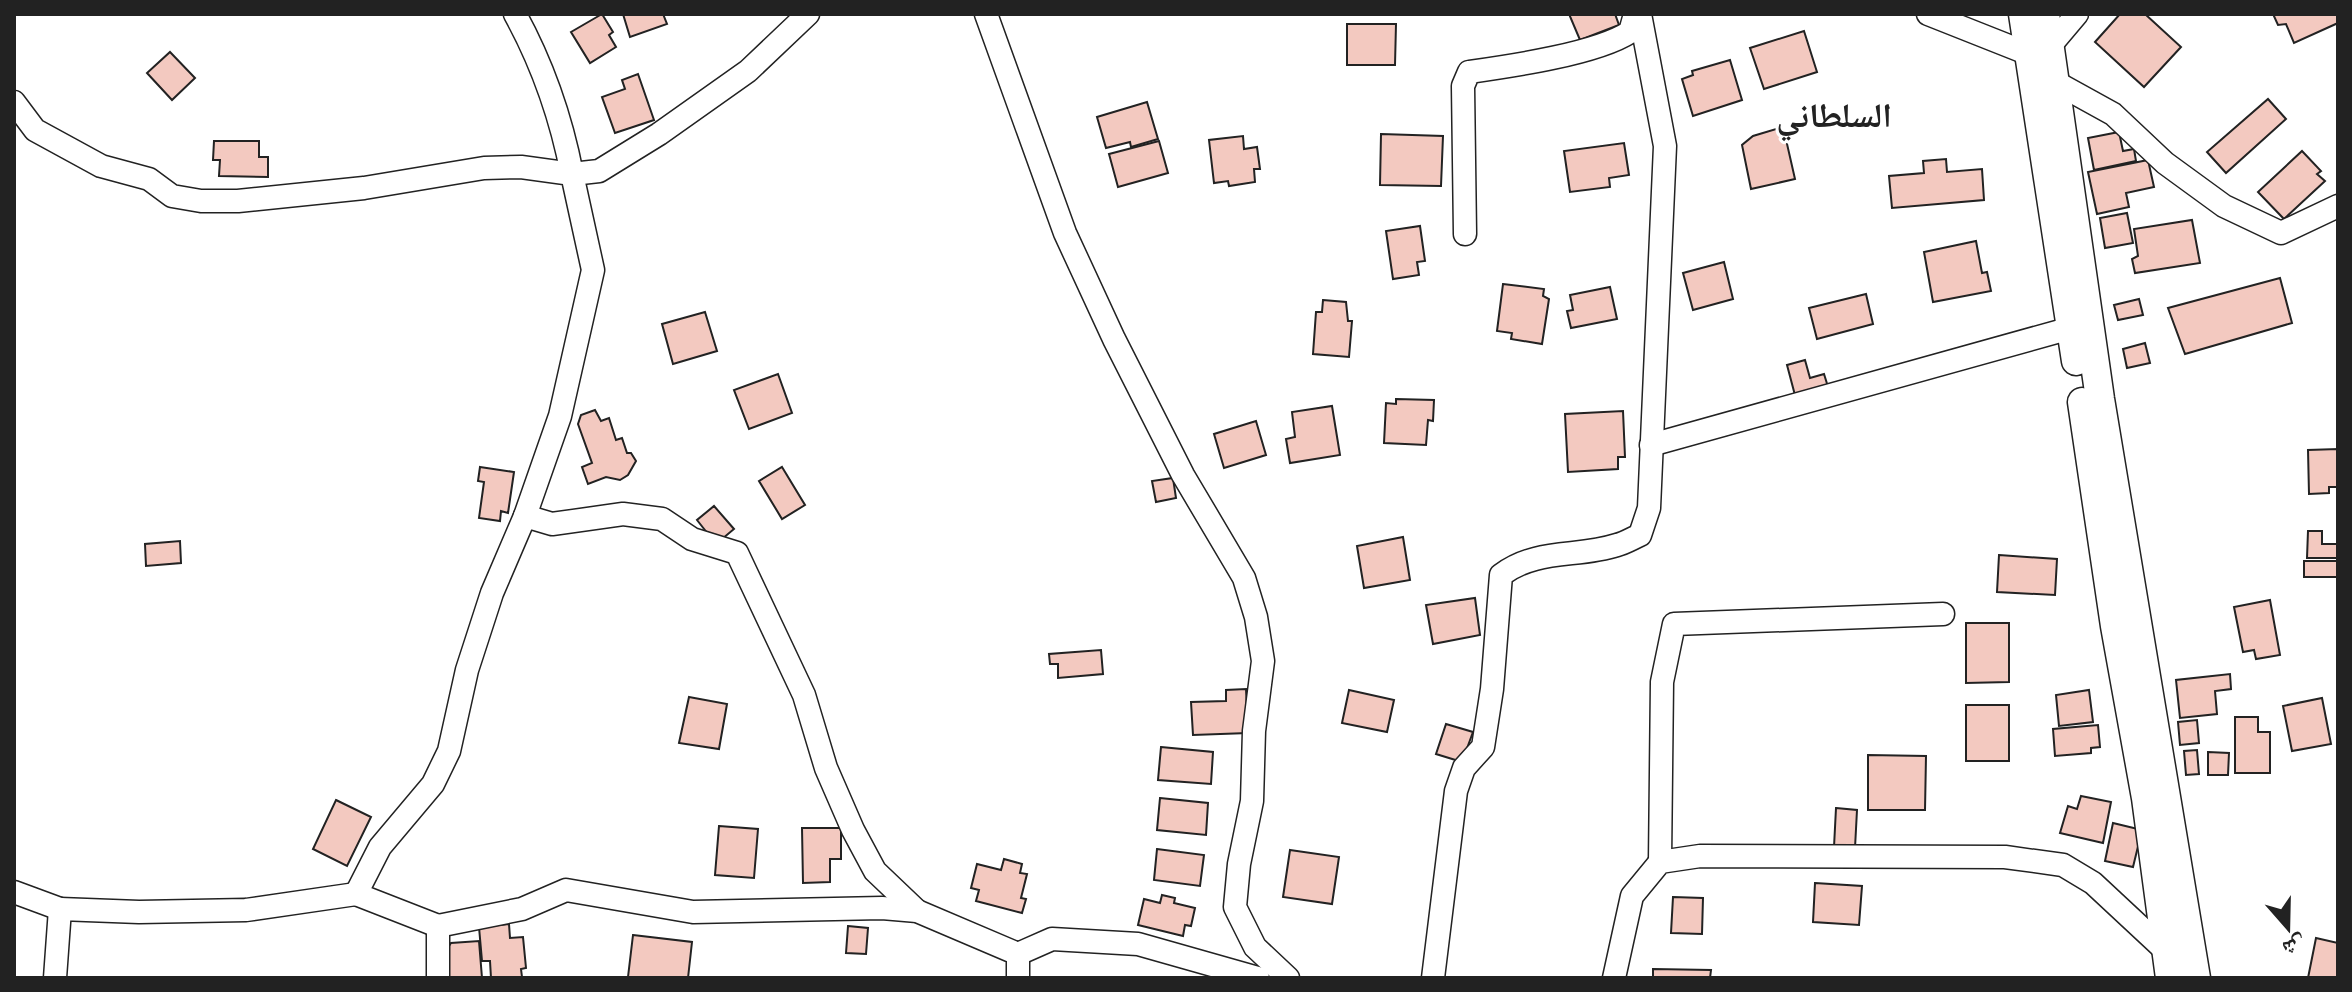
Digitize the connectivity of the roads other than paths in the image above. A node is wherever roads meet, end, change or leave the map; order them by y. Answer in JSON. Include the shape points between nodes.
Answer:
{"nodes":[{"id":1,"x":515,"y":14,"type":"edge"},
{"id":2,"x":808,"y":14,"type":"edge"},
{"id":3,"x":986,"y":14,"type":"edge"},
{"id":4,"x":1638,"y":14,"type":"edge"},
{"id":5,"x":1928,"y":14,"type":"edge"},
{"id":6,"x":2023,"y":14,"type":"edge"},
{"id":7,"x":2045,"y":14,"type":"edge"},
{"id":8,"x":2077,"y":14,"type":"edge"},
{"id":9,"x":2040,"y":50,"type":"junction"},
{"id":10,"x":2055,"y":82,"type":"junction"},
{"id":11,"x":14,"y":102,"type":"edge"},
{"id":12,"x":572,"y":174,"type":"junction"},
{"id":13,"x":2338,"y":206,"type":"edge"},
{"id":14,"x":1465,"y":234,"type":"dead end"},
{"id":15,"x":2071,"y":328,"type":"junction"},
{"id":16,"x":1651,"y":445,"type":"junction"},
{"id":17,"x":525,"y":516,"type":"junction"},
{"id":18,"x":1943,"y":614,"type":"dead end"},
{"id":19,"x":1660,"y":862,"type":"junction"},
{"id":20,"x":14,"y":892,"type":"edge"},
{"id":21,"x":356,"y":894,"type":"junction"},
{"id":22,"x":60,"y":909,"type":"junction"},
{"id":23,"x":917,"y":911,"type":"junction"},
{"id":24,"x":438,"y":926,"type":"junction"},
{"id":25,"x":1018,"y":954,"type":"junction"},
{"id":26,"x":2168,"y":964,"type":"edge"},
{"id":27,"x":55,"y":978,"type":"edge"},
{"id":28,"x":438,"y":978,"type":"edge"},
{"id":29,"x":1018,"y":978,"type":"edge"},
{"id":30,"x":1258,"y":978,"type":"edge"},
{"id":31,"x":1288,"y":978,"type":"edge"},
{"id":32,"x":1433,"y":978,"type":"edge"},
{"id":33,"x":1614,"y":978,"type":"edge"},
{"id":34,"x":2196,"y":978,"type":"edge"}],
"edges":[{"from":1,"to":12,"type":"street","via":[[562,122]]},
{"from":2,"to":12,"type":"street","via":[[748,71],[671,126],[599,171]]},
{"from":3,"to":31,"type":"street","via":[[1065,233],[1183,475],[1244,578],[1263,661],[1252,801],[1235,907],[1255,947]]},
{"from":4,"to":14,"type":"street","via":[[1630,32],[1618,40],[1469,72],[1463,86]]},
{"from":4,"to":16,"type":"street","via":[[1665,146]]},
{"from":5,"to":9,"type":"street"},
{"from":6,"to":9,"type":"main road"},
{"from":7,"to":9,"type":"main road"},
{"from":8,"to":9,"type":"street"},
{"from":9,"to":10,"type":"main road"},
{"from":9,"to":15,"type":"main road"},
{"from":10,"to":13,"type":"street","via":[[2113,114],[2165,163],[2224,206],[2281,233]]},
{"from":10,"to":34,"type":"main road","via":[[2100,399]]},
{"from":11,"to":12,"type":"street","via":[[35,130],[101,166],[149,179],[172,196],[201,201],[364,188],[484,168]]},
{"from":12,"to":17,"type":"street","via":[[593,270],[560,416]]},
{"from":15,"to":16,"type":"street"},
{"from":15,"to":26,"type":"main road"},
{"from":16,"to":32,"type":"street","via":[[1652,494],[1640,535],[1616,546],[1516,564],[1501,575],[1483,747],[1464,768],[1456,791]]},
{"from":17,"to":21,"type":"street","via":[[492,593],[449,751],[433,784],[380,847]]},
{"from":17,"to":23,"type":"street","via":[[552,524],[623,514],[662,519],[692,539],[737,553],[804,695],[826,768],[853,830],[875,871]]},
{"from":18,"to":19,"type":"street","via":[[1674,624],[1662,682]]},
{"from":19,"to":26,"type":"street","via":[[1700,856],[1990,857],[2063,865],[2093,883]]},
{"from":19,"to":33,"type":"street","via":[[1632,896]]},
{"from":20,"to":22,"type":"street"},
{"from":21,"to":22,"type":"street","via":[[246,910]]},
{"from":21,"to":24,"type":"street"},
{"from":22,"to":27,"type":"street"},
{"from":23,"to":24,"type":"street","via":[[693,912],[566,890],[522,909]]},
{"from":23,"to":25,"type":"street"},
{"from":24,"to":28,"type":"street"},
{"from":25,"to":29,"type":"street"},
{"from":25,"to":30,"type":"street","via":[[1052,939],[1138,944]]}]}
